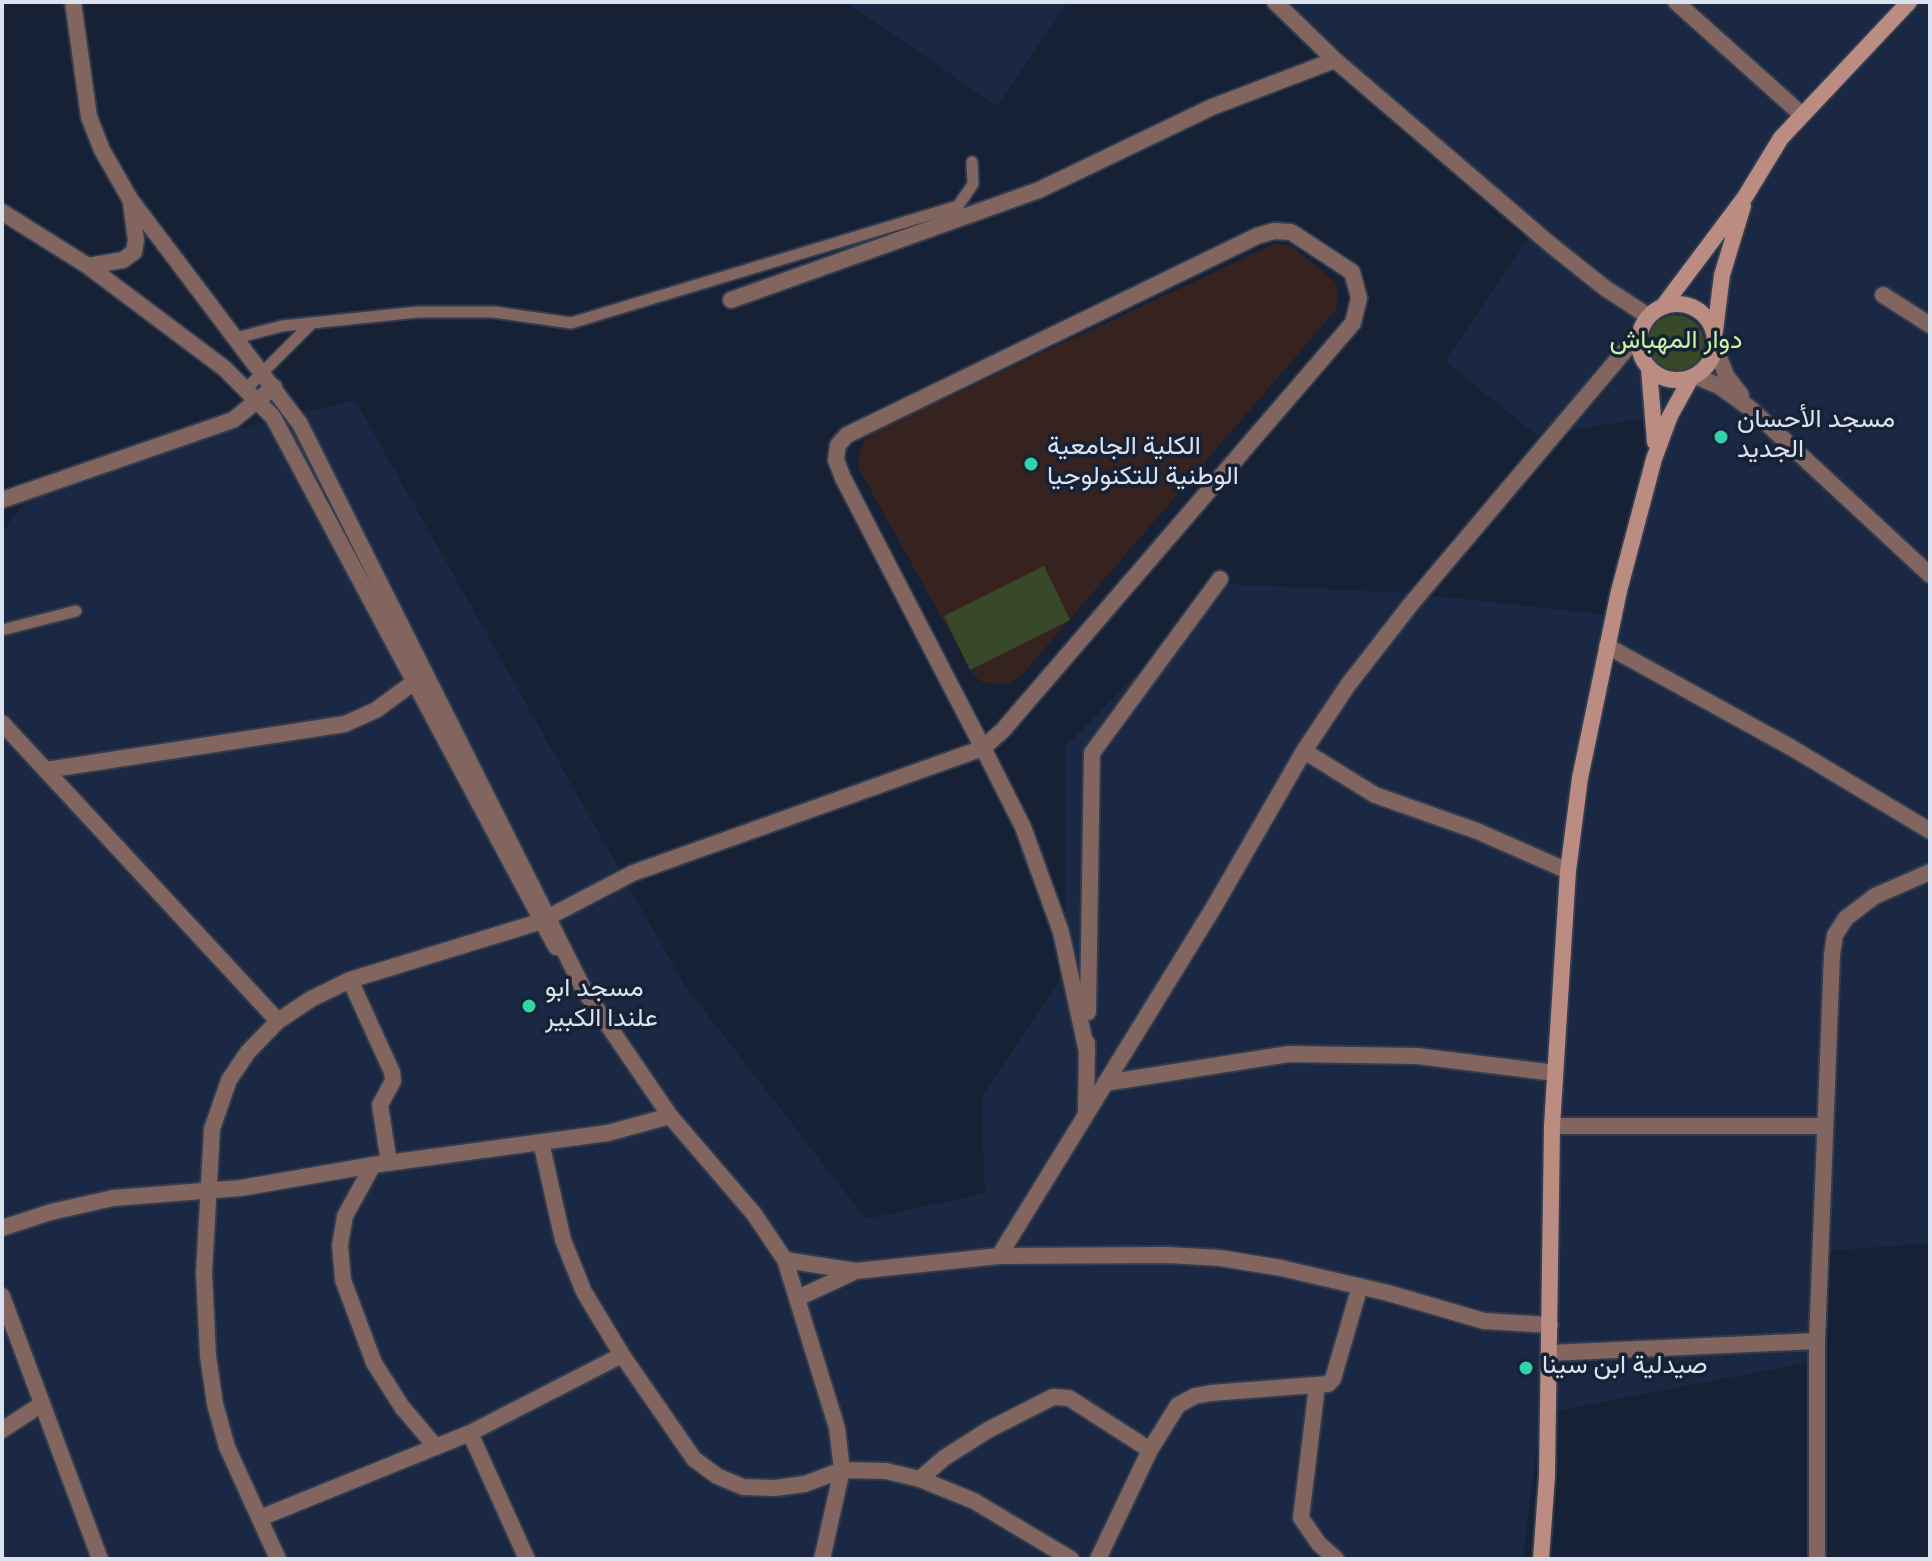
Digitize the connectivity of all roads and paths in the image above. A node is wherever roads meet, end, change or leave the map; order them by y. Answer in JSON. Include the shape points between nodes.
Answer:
{"nodes":[{"id":1,"x":73,"y":2,"type":"edge"},
{"id":2,"x":1275,"y":2,"type":"edge"},
{"id":3,"x":1676,"y":2,"type":"edge"},
{"id":4,"x":1909,"y":2,"type":"edge"},
{"id":5,"x":1335,"y":60,"type":"junction"},
{"id":6,"x":1801,"y":114,"type":"junction"},
{"id":7,"x":972,"y":162,"type":"dead end"},
{"id":8,"x":1745,"y":197,"type":"junction"},
{"id":9,"x":130,"y":199,"type":"junction"},
{"id":10,"x":2,"y":212,"type":"edge"},
{"id":11,"x":88,"y":266,"type":"junction"},
{"id":12,"x":1883,"y":295,"type":"dead end"},
{"id":13,"x":731,"y":300,"type":"dead end"},
{"id":14,"x":1664,"y":305,"type":"junction"},
{"id":15,"x":1648,"y":316,"type":"junction"},
{"id":16,"x":311,"y":324,"type":"junction"},
{"id":17,"x":1930,"y":325,"type":"edge"},
{"id":18,"x":1639,"y":334,"type":"junction"},
{"id":19,"x":236,"y":338,"type":"junction"},
{"id":20,"x":1714,"y":341,"type":"junction"},
{"id":21,"x":1649,"y":369,"type":"junction"},
{"id":22,"x":1693,"y":377,"type":"junction"},
{"id":23,"x":269,"y":380,"type":"junction"},
{"id":24,"x":247,"y":388,"type":"junction"},
{"id":25,"x":261,"y":401,"type":"junction"},
{"id":26,"x":1751,"y":409,"type":"junction"},
{"id":27,"x":1654,"y":459,"type":"junction"},
{"id":28,"x":2,"y":500,"type":"edge"},
{"id":29,"x":1930,"y":575,"type":"edge"},
{"id":30,"x":1220,"y":579,"type":"dead end"},
{"id":31,"x":76,"y":611,"type":"dead end"},
{"id":32,"x":2,"y":630,"type":"edge"},
{"id":33,"x":1607,"y":646,"type":"junction"},
{"id":34,"x":413,"y":683,"type":"junction"},
{"id":35,"x":2,"y":723,"type":"edge"},
{"id":36,"x":19,"y":742,"type":"junction"},
{"id":37,"x":2,"y":745,"type":"edge"},
{"id":38,"x":983,"y":748,"type":"junction"},
{"id":39,"x":1304,"y":751,"type":"junction"},
{"id":40,"x":46,"y":770,"type":"junction"},
{"id":41,"x":1930,"y":831,"type":"edge"},
{"id":42,"x":1568,"y":871,"type":"junction"},
{"id":43,"x":1930,"y":872,"type":"edge"},
{"id":44,"x":545,"y":920,"type":"junction"},
{"id":45,"x":350,"y":980,"type":"junction"},
{"id":46,"x":278,"y":1021,"type":"junction"},
{"id":47,"x":1087,"y":1052,"type":"junction"},
{"id":48,"x":1555,"y":1073,"type":"junction"},
{"id":49,"x":1105,"y":1083,"type":"junction"},
{"id":50,"x":1086,"y":1113,"type":"junction"},
{"id":51,"x":670,"y":1116,"type":"junction"},
{"id":52,"x":1552,"y":1126,"type":"junction"},
{"id":53,"x":1825,"y":1126,"type":"junction"},
{"id":54,"x":541,"y":1142,"type":"junction"},
{"id":55,"x":381,"y":1164,"type":"junction"},
{"id":56,"x":207,"y":1193,"type":"junction"},
{"id":57,"x":2,"y":1228,"type":"edge"},
{"id":58,"x":999,"y":1256,"type":"junction"},
{"id":59,"x":785,"y":1260,"type":"junction"},
{"id":60,"x":856,"y":1271,"type":"junction"},
{"id":61,"x":1360,"y":1286,"type":"junction"},
{"id":62,"x":2,"y":1296,"type":"edge"},
{"id":63,"x":798,"y":1298,"type":"junction"},
{"id":64,"x":1550,"y":1325,"type":"junction"},
{"id":65,"x":1817,"y":1341,"type":"junction"},
{"id":66,"x":1549,"y":1353,"type":"junction"},
{"id":67,"x":622,"y":1355,"type":"junction"},
{"id":68,"x":1317,"y":1386,"type":"junction"},
{"id":69,"x":42,"y":1404,"type":"junction"},
{"id":70,"x":2,"y":1430,"type":"edge"},
{"id":71,"x":470,"y":1433,"type":"junction"},
{"id":72,"x":436,"y":1447,"type":"junction"},
{"id":73,"x":1150,"y":1450,"type":"junction"},
{"id":74,"x":842,"y":1470,"type":"junction"},
{"id":75,"x":920,"y":1479,"type":"junction"},
{"id":76,"x":260,"y":1518,"type":"junction"},
{"id":77,"x":100,"y":1559,"type":"edge"},
{"id":78,"x":278,"y":1559,"type":"edge"},
{"id":79,"x":527,"y":1559,"type":"edge"},
{"id":80,"x":822,"y":1559,"type":"edge"},
{"id":81,"x":1071,"y":1559,"type":"edge"},
{"id":82,"x":1098,"y":1559,"type":"edge"},
{"id":83,"x":1336,"y":1559,"type":"edge"},
{"id":84,"x":1541,"y":1559,"type":"edge"},
{"id":85,"x":1817,"y":1559,"type":"edge"}],
"edges":[{"from":1,"to":9,"type":"street","via":[[89,117]]},
{"from":2,"to":5,"type":"street"},
{"from":3,"to":6,"type":"street"},
{"from":4,"to":6,"type":"main road"},
{"from":5,"to":13,"type":"street","via":[[1212,107],[1039,190]]},
{"from":5,"to":15,"type":"street","via":[[1551,245]]},
{"from":6,"to":8,"type":"main road"},
{"from":7,"to":16,"type":"lane","via":[[973,184],[958,206],[571,323],[494,312],[418,312]]},
{"from":8,"to":14,"type":"main road"},
{"from":8,"to":20,"type":"main road","via":[[1722,275]]},
{"from":9,"to":11,"type":"street","via":[[134,252],[123,260]]},
{"from":9,"to":19,"type":"street"},
{"from":10,"to":11,"type":"street"},
{"from":11,"to":24,"type":"street"},
{"from":12,"to":17,"type":"street"},
{"from":14,"to":15,"type":"main road"},
{"from":14,"to":20,"type":"main road","via":[[1696,308],[1707,319]]},
{"from":15,"to":18,"type":"main road"},
{"from":16,"to":19,"type":"lane"},
{"from":16,"to":23,"type":"lane"},
{"from":18,"to":21,"type":"main road"},
{"from":18,"to":39,"type":"street","via":[[1411,604]]},
{"from":19,"to":23,"type":"street"},
{"from":20,"to":22,"type":"main road","via":[[1709,363]]},
{"from":20,"to":26,"type":"street","via":[[1727,377]]},
{"from":21,"to":22,"type":"main road","via":[[1669,380]]},
{"from":21,"to":27,"type":"main road","via":[[1656,421]]},
{"from":22,"to":26,"type":"street","via":[[1719,386]]},
{"from":22,"to":27,"type":"main road","via":[[1670,416]]},
{"from":23,"to":24,"type":"lane"},
{"from":23,"to":25,"type":"street"},
{"from":23,"to":44,"type":"street","via":[[313,448]]},
{"from":24,"to":25,"type":"street"},
{"from":25,"to":28,"type":"street","via":[[233,420]]},
{"from":25,"to":34,"type":"street","via":[[284,433]]},
{"from":26,"to":29,"type":"street"},
{"from":27,"to":33,"type":"main road"},
{"from":30,"to":47,"type":"street","via":[[1092,753]]},
{"from":31,"to":32,"type":"lane"},
{"from":33,"to":41,"type":"street"},
{"from":33,"to":42,"type":"main road","via":[[1580,778]]},
{"from":34,"to":40,"type":"street","via":[[376,710],[345,724]]},
{"from":34,"to":44,"type":"street"},
{"from":35,"to":36,"type":"street"},
{"from":36,"to":37,"type":"street"},
{"from":36,"to":40,"type":"street"},
{"from":38,"to":38,"type":"street","via":[[1353,323],[1359,298],[1352,272],[1291,232],[1257,236],[847,435],[838,445],[836,460],[843,478]]},
{"from":38,"to":44,"type":"street","via":[[633,873]]},
{"from":38,"to":47,"type":"street","via":[[1044,879],[1074,975]]},
{"from":39,"to":42,"type":"street","via":[[1375,795]]},
{"from":39,"to":49,"type":"street"},
{"from":40,"to":46,"type":"street"},
{"from":42,"to":48,"type":"main road"},
{"from":43,"to":53,"type":"street","via":[[1875,896],[1846,918],[1835,935]]},
{"from":44,"to":45,"type":"street"},
{"from":44,"to":51,"type":"street","via":[[621,1047]]},
{"from":45,"to":46,"type":"street"},
{"from":45,"to":55,"type":"street","via":[[392,1072],[391,1087],[380,1105]]},
{"from":46,"to":56,"type":"street","via":[[229,1080],[212,1129]]},
{"from":47,"to":50,"type":"street"},
{"from":48,"to":49,"type":"street","via":[[1417,1056],[1289,1054]]},
{"from":48,"to":52,"type":"main road"},
{"from":49,"to":50,"type":"street"},
{"from":50,"to":58,"type":"street"},
{"from":51,"to":54,"type":"street","via":[[631,1129]]},
{"from":51,"to":59,"type":"street","via":[[754,1214]]},
{"from":52,"to":53,"type":"street"},
{"from":52,"to":64,"type":"main road"},
{"from":53,"to":65,"type":"street"},
{"from":54,"to":55,"type":"street"},
{"from":54,"to":67,"type":"street","via":[[563,1240],[584,1292]]},
{"from":55,"to":56,"type":"street"},
{"from":55,"to":72,"type":"street","via":[[345,1216],[340,1245],[343,1280],[374,1363]]},
{"from":56,"to":57,"type":"street","via":[[113,1198]]},
{"from":56,"to":76,"type":"street","via":[[204,1273],[215,1404],[227,1447]]},
{"from":58,"to":60,"type":"street"},
{"from":58,"to":61,"type":"street","via":[[1220,1258]]},
{"from":59,"to":60,"type":"street"},
{"from":59,"to":63,"type":"street"},
{"from":60,"to":63,"type":"street"},
{"from":61,"to":64,"type":"street","via":[[1484,1321]]},
{"from":61,"to":68,"type":"street","via":[[1333,1379]]},
{"from":62,"to":69,"type":"street"},
{"from":63,"to":74,"type":"street","via":[[833,1414]]},
{"from":64,"to":66,"type":"main road"},
{"from":65,"to":66,"type":"street"},
{"from":65,"to":85,"type":"street"},
{"from":66,"to":84,"type":"main road"},
{"from":67,"to":71,"type":"street"},
{"from":67,"to":74,"type":"street","via":[[694,1459],[717,1476],[743,1487],[775,1488]]},
{"from":68,"to":73,"type":"street","via":[[1195,1396],[1178,1405]]},
{"from":68,"to":83,"type":"street","via":[[1301,1518]]},
{"from":69,"to":70,"type":"street"},
{"from":69,"to":77,"type":"street"},
{"from":71,"to":72,"type":"street"},
{"from":71,"to":79,"type":"street"},
{"from":72,"to":76,"type":"street"},
{"from":73,"to":75,"type":"street","via":[[1069,1398],[1053,1397],[988,1430]]},
{"from":73,"to":82,"type":"street"},
{"from":74,"to":75,"type":"street","via":[[886,1471]]},
{"from":74,"to":80,"type":"street"},
{"from":75,"to":81,"type":"street","via":[[974,1501]]},
{"from":76,"to":78,"type":"street"}]}
